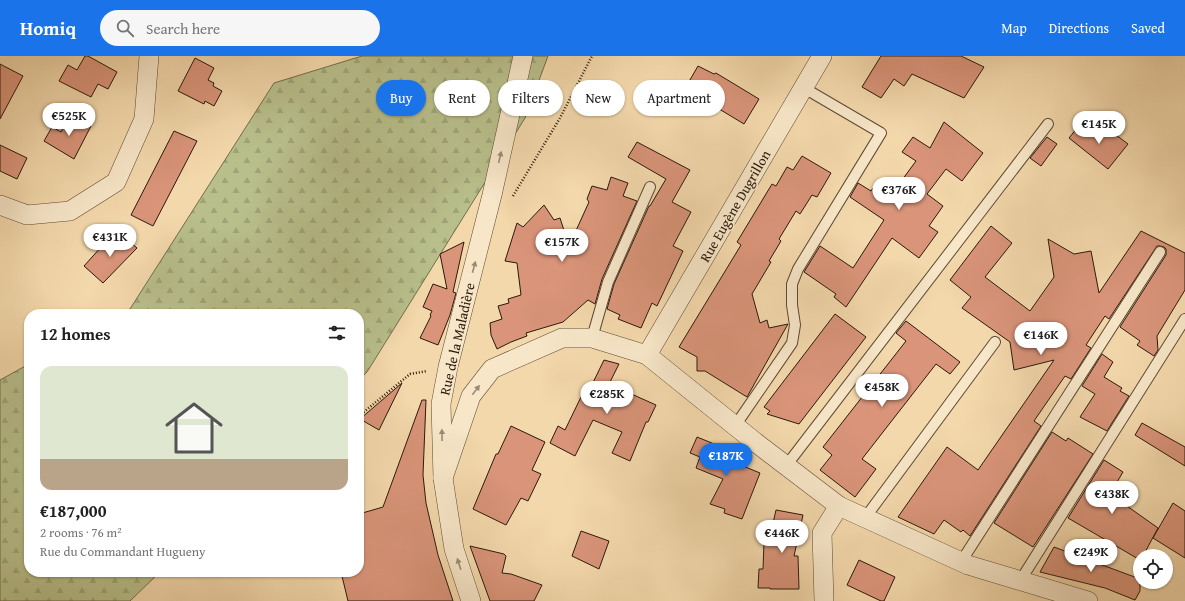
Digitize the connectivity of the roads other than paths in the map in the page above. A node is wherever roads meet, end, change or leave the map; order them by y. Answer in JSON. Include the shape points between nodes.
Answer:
{"nodes":[{"id":1,"x":149,"y":56,"type":"edge"},
{"id":2,"x":523,"y":56,"type":"edge"},
{"id":3,"x":822,"y":56,"type":"edge"},
{"id":4,"x":804,"y":88,"type":"junction"},
{"id":5,"x":1048,"y":124,"type":"dead end"},
{"id":6,"x":650,"y":187,"type":"dead end"},
{"id":7,"x":0,"y":205,"type":"edge"},
{"id":8,"x":1160,"y":252,"type":"dead end"},
{"id":9,"x":1185,"y":319,"type":"edge"},
{"id":10,"x":592,"y":338,"type":"junction"},
{"id":11,"x":995,"y":342,"type":"dead end"},
{"id":12,"x":647,"y":355,"type":"junction"},
{"id":13,"x":736,"y":426,"type":"junction"},
{"id":14,"x":786,"y":466,"type":"junction"},
{"id":15,"x":443,"y":478,"type":"junction"},
{"id":16,"x":839,"y":506,"type":"junction"},
{"id":17,"x":865,"y":518,"type":"junction"},
{"id":18,"x":960,"y":562,"type":"junction"},
{"id":19,"x":1020,"y":580,"type":"junction"},
{"id":20,"x":471,"y":601,"type":"edge"},
{"id":21,"x":824,"y":601,"type":"edge"},
{"id":22,"x":1088,"y":601,"type":"edge"}],
"edges":[{"from":1,"to":7,"type":"street","via":[[144,119],[116,182],[70,211],[26,215]]},
{"from":15,"to":2,"type":"street","name":"Rue de la Maladière","one_way":true,"via":[[442,404],[448,367],[492,196]]},
{"from":3,"to":4,"type":"street","name":"Rue Eugène Dugrillon"},
{"from":4,"to":12,"type":"street","name":"Rue Eugène Dugrillon"},
{"from":4,"to":13,"type":"lane","via":[[881,133],[798,269],[792,284],[795,325],[792,343]]},
{"from":5,"to":14,"type":"lane"},
{"from":6,"to":10,"type":"lane","via":[[608,282]]},
{"from":8,"to":18,"type":"lane"},
{"from":9,"to":19,"type":"lane"},
{"from":10,"to":12,"type":"street"},
{"from":15,"to":10,"type":"street","one_way":true,"via":[[472,396],[492,369],[562,338]]},
{"from":11,"to":17,"type":"lane"},
{"from":12,"to":13,"type":"street"},
{"from":13,"to":14,"type":"street"},
{"from":14,"to":16,"type":"street"},
{"from":20,"to":15,"type":"street","name":"Rue de la Maladière","one_way":true,"via":[[454,549]]},
{"from":16,"to":17,"type":"street"},
{"from":16,"to":21,"type":"street","via":[[822,533]]},
{"from":17,"to":18,"type":"street"},
{"from":18,"to":19,"type":"street"},
{"from":19,"to":22,"type":"street"}]}
